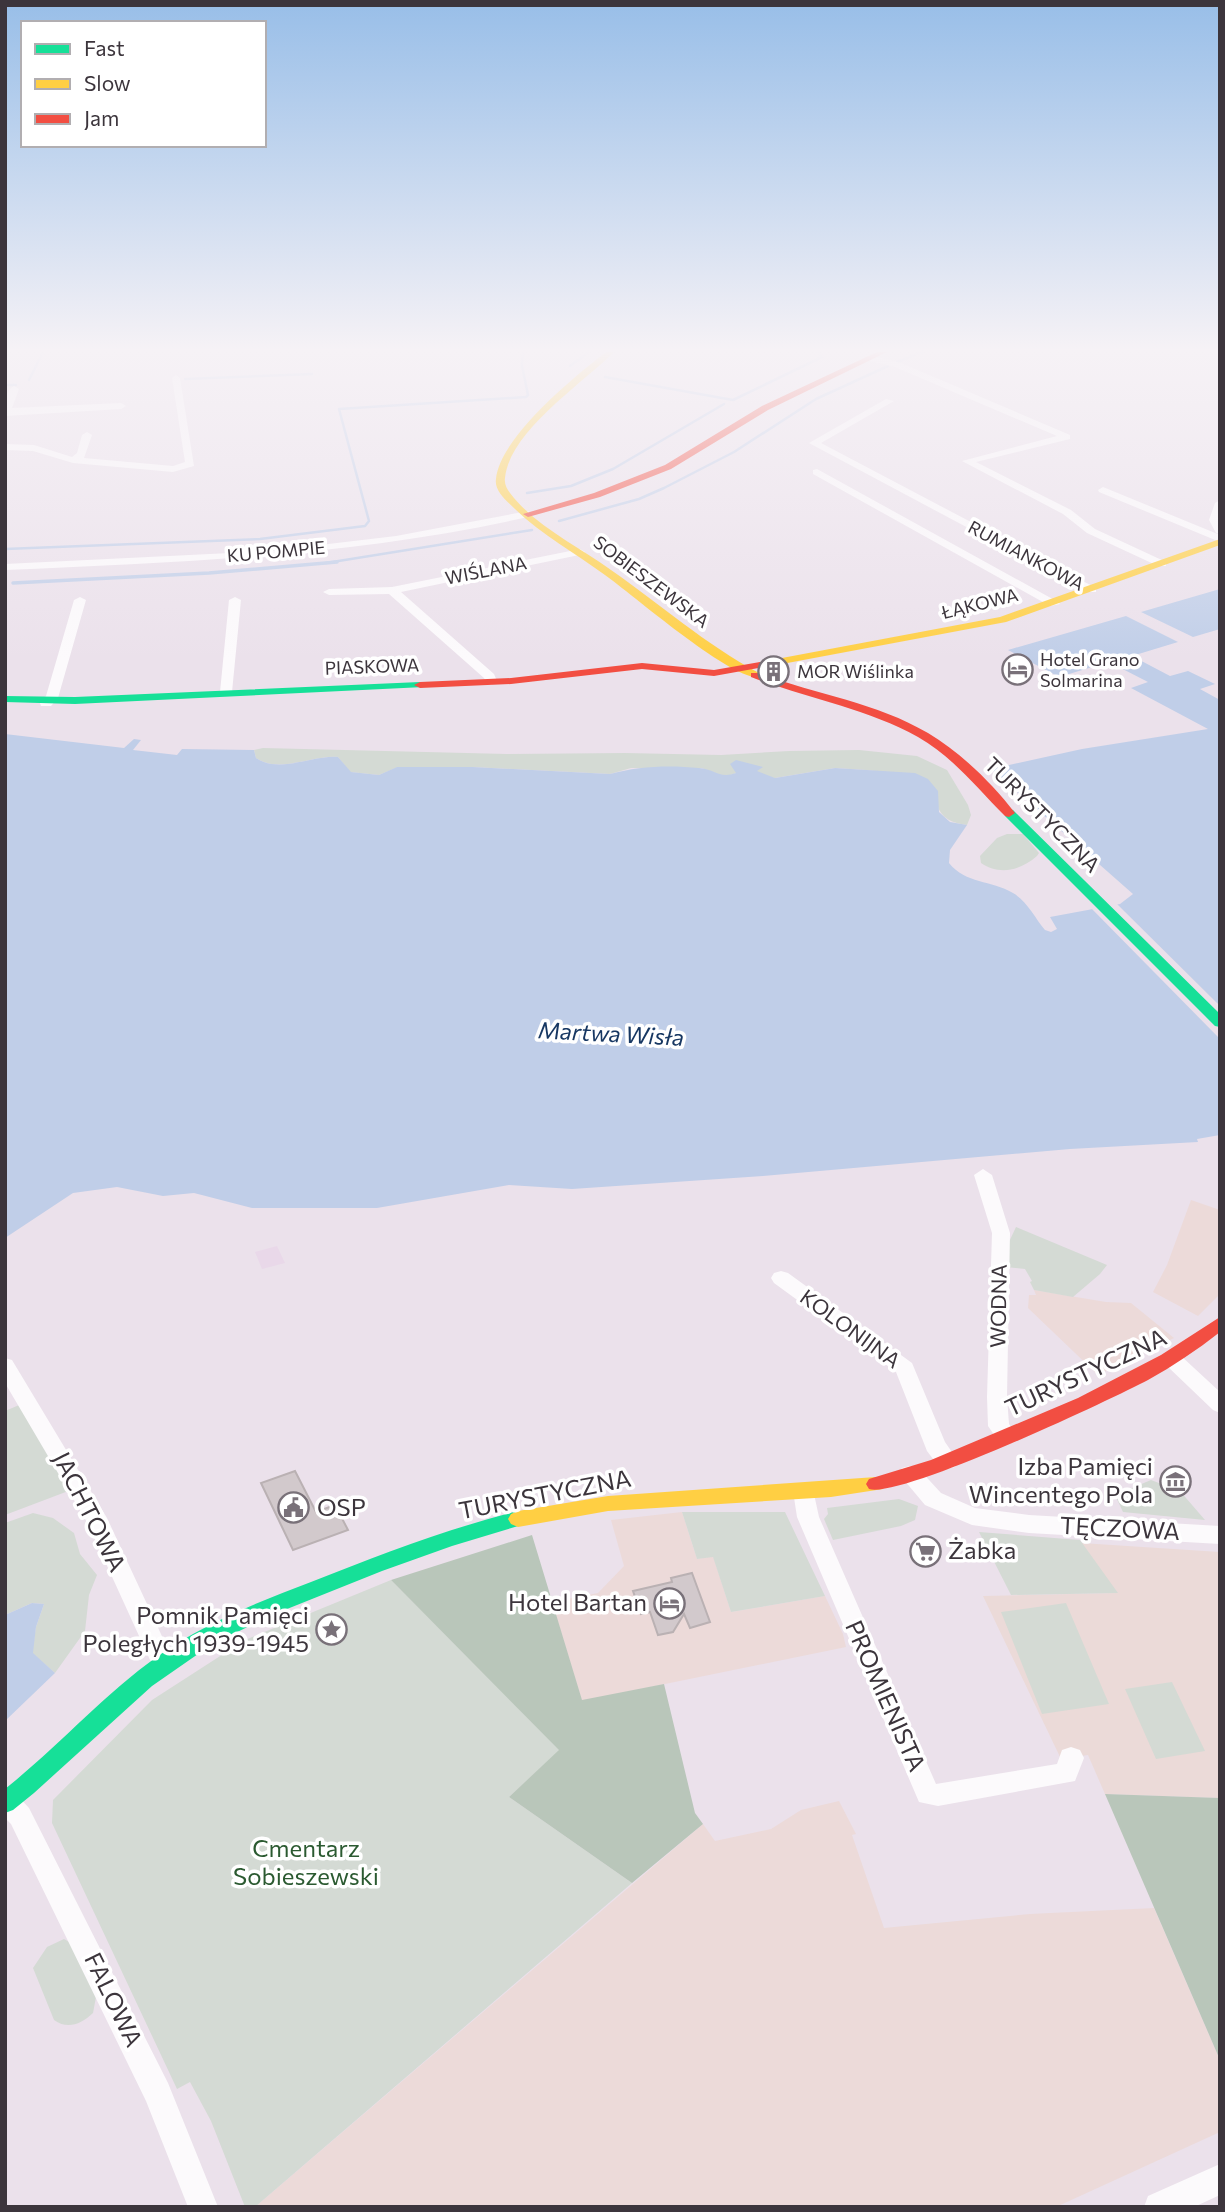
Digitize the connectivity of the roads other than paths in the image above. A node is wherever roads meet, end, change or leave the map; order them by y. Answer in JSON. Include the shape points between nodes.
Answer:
{"nodes":[{"id":1,"x":57,"y":455,"type":"edge"},
{"id":2,"x":82,"y":455,"type":"edge"},
{"id":3,"x":189,"y":455,"type":"edge"},
{"id":4,"x":511,"y":455,"type":"edge"},
{"id":5,"x":687,"y":455,"type":"edge"},
{"id":6,"x":837,"y":455,"type":"edge"},
{"id":7,"x":988,"y":455,"type":"edge"},
{"id":8,"x":73,"y":460,"type":"junction"},
{"id":9,"x":817,"y":472,"type":"dead end"},
{"id":10,"x":1103,"y":490,"type":"dead end"},
{"id":11,"x":1220,"y":503,"type":"edge"},
{"id":12,"x":528,"y":514,"type":"junction"},
{"id":13,"x":1220,"y":531,"type":"edge"},
{"id":14,"x":1220,"y":541,"type":"edge"},
{"id":15,"x":580,"y":552,"type":"junction"},
{"id":16,"x":1162,"y":564,"type":"junction"},
{"id":17,"x":5,"y":565,"type":"edge"},
{"id":18,"x":392,"y":590,"type":"junction"},
{"id":19,"x":1092,"y":590,"type":"junction"},
{"id":20,"x":329,"y":592,"type":"dead end"},
{"id":21,"x":80,"y":600,"type":"dead end"},
{"id":22,"x":235,"y":600,"type":"dead end"},
{"id":23,"x":1054,"y":604,"type":"junction"},
{"id":24,"x":740,"y":668,"type":"junction"},
{"id":25,"x":491,"y":681,"type":"junction"},
{"id":26,"x":226,"y":692,"type":"junction"},
{"id":27,"x":5,"y":699,"type":"edge"},
{"id":28,"x":46,"y":703,"type":"junction"},
{"id":29,"x":954,"y":757,"type":"joint"},
{"id":30,"x":1220,"y":1023,"type":"edge"},
{"id":31,"x":983,"y":1175,"type":"dead end"},
{"id":32,"x":781,"y":1278,"type":"dead end"},
{"id":33,"x":1220,"y":1323,"type":"edge"},
{"id":34,"x":1172,"y":1360,"type":"junction"},
{"id":35,"x":5,"y":1365,"type":"edge"},
{"id":36,"x":1220,"y":1405,"type":"edge"},
{"id":37,"x":1007,"y":1436,"type":"junction"},
{"id":38,"x":947,"y":1461,"type":"junction"},
{"id":39,"x":910,"y":1474,"type":"junction"},
{"id":40,"x":804,"y":1491,"type":"junction"},
{"id":41,"x":1220,"y":1535,"type":"edge"},
{"id":42,"x":167,"y":1662,"type":"junction"},
{"id":43,"x":1071,"y":1758,"type":"dead end"},
{"id":44,"x":6,"y":1803,"type":"edge"},
{"id":45,"x":1220,"y":2179,"type":"edge"},
{"id":46,"x":203,"y":2207,"type":"edge"},
{"id":47,"x":1159,"y":2207,"type":"edge"}],
"edges":[{"from":1,"to":8,"type":"street"},
{"from":2,"to":8,"type":"street"},
{"from":3,"to":8,"type":"street","via":[[190,464],[173,469]]},
{"from":4,"to":12,"type":"main road","name":"SOBIESZEWSKA","via":[[500,479],[513,502]]},
{"from":5,"to":12,"type":"main road","via":[[597,495]]},
{"from":6,"to":19,"type":"street","name":"RUMIANKOWA"},
{"from":7,"to":16,"type":"street","via":[[969,464]]},
{"from":9,"to":23,"type":"street"},
{"from":10,"to":14,"type":"street"},
{"from":11,"to":13,"type":"street","via":[[1214,520]]},
{"from":12,"to":15,"type":"main road","name":"SOBIESZEWSKA"},
{"from":12,"to":17,"type":"street","name":"KU POMPIE","via":[[396,539],[294,551]]},
{"from":14,"to":16,"type":"main road","name":"ŁĄKOWA"},
{"from":15,"to":18,"type":"street","name":"WIŚLANA"},
{"from":15,"to":24,"type":"main road","name":"SOBIESZEWSKA"},
{"from":16,"to":19,"type":"main road","name":"ŁĄKOWA"},
{"from":18,"to":20,"type":"street","name":"WIŚLANA"},
{"from":18,"to":25,"type":"street"},
{"from":19,"to":23,"type":"main road","name":"ŁĄKOWA"},
{"from":21,"to":28,"type":"street","via":[[52,698]]},
{"from":22,"to":26,"type":"street"},
{"from":23,"to":24,"type":"main road","name":"ŁĄKOWA","via":[[952,631]]},
{"from":24,"to":25,"type":"main road","name":"PIASKOWA","via":[[705,673],[642,666]]},
{"from":24,"to":29,"type":"main road","name":"SOBIESZEWSKA","via":[[789,689],[890,719],[928,737]]},
{"from":25,"to":26,"type":"main road","name":"PIASKOWA"},
{"from":26,"to":28,"type":"main road","name":"PIASKOWA"},
{"from":27,"to":28,"type":"main road","name":"PIASKOWA"},
{"from":29,"to":30,"type":"main road","name":"TURYSTYCZNA"},
{"from":31,"to":37,"type":"street","name":"WODNA","via":[[1001,1233],[997,1397],[999,1426]]},
{"from":32,"to":38,"type":"street","name":"KOLONIJNA","via":[[905,1368],[934,1445]]},
{"from":33,"to":34,"type":"main road","name":"TURYSTYCZNA"},
{"from":34,"to":36,"type":"street"},
{"from":34,"to":37,"type":"main road","name":"TURYSTYCZNA"},
{"from":35,"to":42,"type":"street","name":"JACHTOWA","via":[[74,1478],[158,1653]]},
{"from":37,"to":38,"type":"main road","name":"TURYSTYCZNA"},
{"from":38,"to":39,"type":"main road","name":"TURYSTYCZNA"},
{"from":39,"to":40,"type":"main road","name":"TURYSTYCZNA","via":[[884,1482]]},
{"from":39,"to":41,"type":"street","name":"TĘCZOWA","via":[[933,1499],[972,1516],[1029,1524]]},
{"from":40,"to":42,"type":"main road","name":"TURYSTYCZNA","via":[[643,1498],[563,1510],[457,1535],[271,1606]]},
{"from":40,"to":43,"type":"street","name":"PROMIENISTA","via":[[812,1526],[929,1794],[1066,1773]]},
{"from":42,"to":44,"type":"main road","name":"TURYSTYCZNA"},
{"from":44,"to":46,"type":"street","name":"FALOWA","via":[[26,1827],[120,2013]]},
{"from":45,"to":47,"type":"street"}]}
